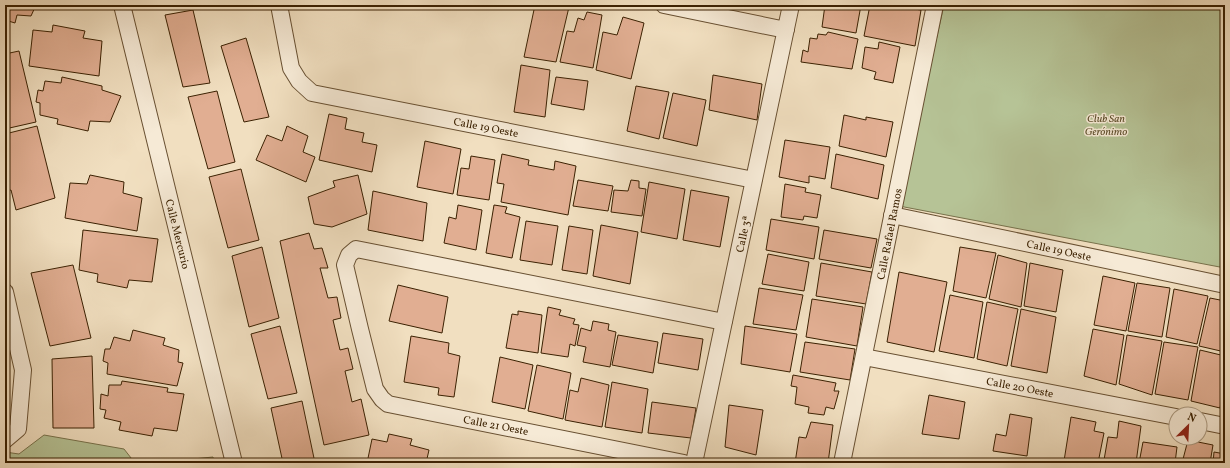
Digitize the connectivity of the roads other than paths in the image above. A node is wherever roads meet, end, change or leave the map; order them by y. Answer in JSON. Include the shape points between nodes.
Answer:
{"nodes":[{"id":1,"x":122,"y":5,"type":"edge"},
{"id":2,"x":279,"y":5,"type":"edge"},
{"id":3,"x":664,"y":5,"type":"edge"},
{"id":4,"x":791,"y":5,"type":"edge"},
{"id":5,"x":935,"y":5,"type":"edge"},
{"id":6,"x":786,"y":30,"type":"junction"},
{"id":7,"x":754,"y":180,"type":"junction"},
{"id":8,"x":892,"y":215,"type":"junction"},
{"id":9,"x":1225,"y":285,"type":"edge"},
{"id":10,"x":5,"y":292,"type":"edge"},
{"id":11,"x":724,"y":322,"type":"junction"},
{"id":12,"x":864,"y":357,"type":"junction"},
{"id":13,"x":1168,"y":415,"type":"edge"},
{"id":14,"x":1208,"y":423,"type":"edge"},
{"id":15,"x":1225,"y":426,"type":"edge"},
{"id":16,"x":5,"y":440,"type":"edge"},
{"id":17,"x":234,"y":463,"type":"edge"},
{"id":18,"x":684,"y":463,"type":"edge"},
{"id":19,"x":694,"y":463,"type":"edge"},
{"id":20,"x":842,"y":463,"type":"edge"}],
"edges":[{"from":1,"to":17,"type":"street","name":"Calle Mercurio"},
{"from":2,"to":7,"type":"street","name":"Calle 19 Oeste","via":[[291,68],[299,81],[312,92]]},
{"from":3,"to":6,"type":"street"},
{"from":4,"to":6,"type":"street","name":"Calle 3ª"},
{"from":5,"to":8,"type":"street","name":"Calle Rafael Ramos"},
{"from":6,"to":7,"type":"street","name":"Calle 3ª"},
{"from":7,"to":11,"type":"street","name":"Calle 3ª"},
{"from":8,"to":9,"type":"street","name":"Calle 19 Oeste"},
{"from":8,"to":12,"type":"street","name":"Calle Rafael Ramos"},
{"from":10,"to":16,"type":"street","via":[[23,370],[18,429]]},
{"from":11,"to":18,"type":"street","name":"Calle 21 Oeste","via":[[356,249],[349,255],[345,265],[375,389],[388,404]]},
{"from":11,"to":19,"type":"street","name":"Calle 3ª"},
{"from":12,"to":13,"type":"street","name":"Calle 20 Oeste"},
{"from":12,"to":20,"type":"street","name":"Calle Rafael Ramos"},
{"from":14,"to":15,"type":"street"}]}
